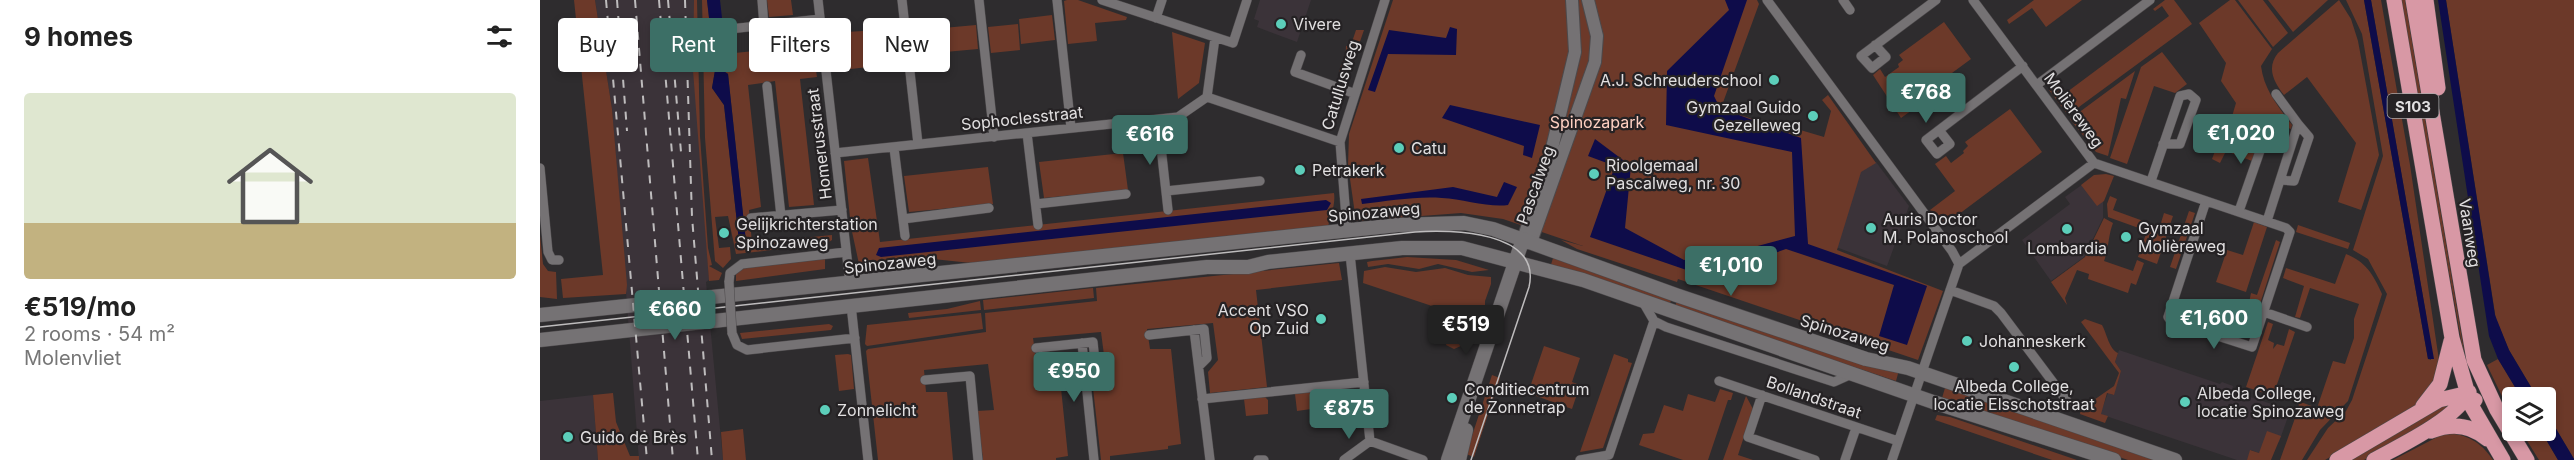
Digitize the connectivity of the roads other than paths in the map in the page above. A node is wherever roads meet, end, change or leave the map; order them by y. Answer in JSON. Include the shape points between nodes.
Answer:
{"nodes":[{"id":1,"x":762,"y":0,"type":"edge"},
{"id":2,"x":818,"y":0,"type":"edge"},
{"id":3,"x":902,"y":0,"type":"edge"},
{"id":4,"x":979,"y":0,"type":"edge"},
{"id":5,"x":1057,"y":0,"type":"edge"},
{"id":6,"x":1101,"y":0,"type":"edge"},
{"id":7,"x":1162,"y":0,"type":"edge"},
{"id":8,"x":1247,"y":0,"type":"edge"},
{"id":9,"x":1384,"y":0,"type":"edge"},
{"id":10,"x":1572,"y":0,"type":"edge"},
{"id":11,"x":1588,"y":0,"type":"edge"},
{"id":12,"x":1767,"y":0,"type":"edge"},
{"id":13,"x":1843,"y":0,"type":"edge"},
{"id":14,"x":1936,"y":0,"type":"edge"},
{"id":15,"x":2394,"y":0,"type":"edge"},
{"id":16,"x":2413,"y":0,"type":"edge"},
{"id":17,"x":2426,"y":0,"type":"edge"},
{"id":18,"x":1977,"y":1,"type":"edge"},
{"id":19,"x":2146,"y":1,"type":"edge"},
{"id":20,"x":1850,"y":10,"type":"dead end"},
{"id":21,"x":763,"y":18,"type":"edge"},
{"id":22,"x":820,"y":18,"type":"edge"},
{"id":23,"x":1156,"y":18,"type":"junction"},
{"id":24,"x":1215,"y":38,"type":"junction"},
{"id":25,"x":1875,"y":45,"type":"dead end"},
{"id":26,"x":1301,"y":55,"type":"dead end"},
{"id":27,"x":2023,"y":66,"type":"junction"},
{"id":28,"x":826,"y":72,"type":"edge"},
{"id":29,"x":2038,"y":84,"type":"junction"},
{"id":30,"x":767,"y":86,"type":"dead end"},
{"id":31,"x":1353,"y":93,"type":"junction"},
{"id":32,"x":2276,"y":94,"type":"dead end"},
{"id":33,"x":1207,"y":97,"type":"junction"},
{"id":34,"x":1158,"y":120,"type":"junction"},
{"id":35,"x":2298,"y":124,"type":"junction"},
{"id":36,"x":1071,"y":128,"type":"junction"},
{"id":37,"x":2268,"y":128,"type":"dead end"},
{"id":38,"x":1939,"y":130,"type":"dead end"},
{"id":39,"x":1027,"y":133,"type":"junction"},
{"id":40,"x":994,"y":137,"type":"junction"},
{"id":41,"x":1340,"y":142,"type":"junction"},
{"id":42,"x":918,"y":144,"type":"junction"},
{"id":43,"x":2163,"y":144,"type":"junction"},
{"id":44,"x":2438,"y":147,"type":"junction"},
{"id":45,"x":894,"y":148,"type":"junction"},
{"id":46,"x":835,"y":153,"type":"junction"},
{"id":47,"x":2094,"y":163,"type":"junction"},
{"id":48,"x":540,"y":168,"type":"edge"},
{"id":49,"x":2280,"y":180,"type":"junction"},
{"id":50,"x":1260,"y":181,"type":"dead end"},
{"id":51,"x":2151,"y":181,"type":"junction"},
{"id":52,"x":1166,"y":191,"type":"junction"},
{"id":53,"x":1126,"y":194,"type":"dead end"},
{"id":54,"x":2206,"y":201,"type":"junction"},
{"id":55,"x":1036,"y":204,"type":"junction"},
{"id":56,"x":990,"y":208,"type":"dead end"},
{"id":57,"x":842,"y":210,"type":"junction"},
{"id":58,"x":1168,"y":210,"type":"dead end"},
{"id":59,"x":2239,"y":212,"type":"junction"},
{"id":60,"x":540,"y":214,"type":"edge"},
{"id":61,"x":781,"y":216,"type":"junction"},
{"id":62,"x":751,"y":218,"type":"dead end"},
{"id":63,"x":903,"y":219,"type":"junction"},
{"id":64,"x":2267,"y":221,"type":"junction"},
{"id":65,"x":1038,"y":225,"type":"dead end"},
{"id":66,"x":1347,"y":230,"type":"junction"},
{"id":67,"x":905,"y":236,"type":"dead end"},
{"id":68,"x":1527,"y":241,"type":"junction"},
{"id":69,"x":846,"y":252,"type":"junction"},
{"id":70,"x":1350,"y":254,"type":"junction"},
{"id":71,"x":1518,"y":263,"type":"junction"},
{"id":72,"x":1959,"y":264,"type":"junction"},
{"id":73,"x":850,"y":284,"type":"junction"},
{"id":74,"x":1950,"y":290,"type":"junction"},
{"id":75,"x":1642,"y":301,"type":"junction"},
{"id":76,"x":851,"y":305,"type":"junction"},
{"id":77,"x":2264,"y":312,"type":"junction"},
{"id":78,"x":540,"y":315,"type":"edge"},
{"id":79,"x":1654,"y":321,"type":"junction"},
{"id":80,"x":2307,"y":327,"type":"dead end"},
{"id":81,"x":1149,"y":335,"type":"dead end"},
{"id":82,"x":855,"y":338,"type":"junction"},
{"id":83,"x":2452,"y":338,"type":"junction"},
{"id":84,"x":540,"y":340,"type":"edge"},
{"id":85,"x":1036,"y":348,"type":"dead end"},
{"id":86,"x":2474,"y":360,"type":"junction"},
{"id":87,"x":1923,"y":373,"type":"junction"},
{"id":88,"x":1854,"y":374,"type":"junction"},
{"id":89,"x":925,"y":380,"type":"dead end"},
{"id":90,"x":1719,"y":381,"type":"dead end"},
{"id":91,"x":1364,"y":382,"type":"junction"},
{"id":92,"x":1762,"y":395,"type":"junction"},
{"id":93,"x":1915,"y":395,"type":"junction"},
{"id":94,"x":2467,"y":396,"type":"junction"},
{"id":95,"x":1202,"y":399,"type":"junction"},
{"id":96,"x":2070,"y":405,"type":"dead end"},
{"id":97,"x":2417,"y":412,"type":"junction"},
{"id":98,"x":2502,"y":418,"type":"edge"},
{"id":99,"x":2502,"y":423,"type":"edge"},
{"id":100,"x":1856,"y":428,"type":"junction"},
{"id":101,"x":2412,"y":438,"type":"junction"},
{"id":102,"x":1370,"y":441,"type":"junction"},
{"id":103,"x":1898,"y":441,"type":"junction"},
{"id":104,"x":2515,"y":441,"type":"edge"},
{"id":105,"x":2493,"y":445,"type":"junction"},
{"id":106,"x":1611,"y":458,"type":"edge"},
{"id":107,"x":868,"y":460,"type":"edge"},
{"id":108,"x":978,"y":460,"type":"edge"},
{"id":109,"x":1094,"y":460,"type":"edge"},
{"id":110,"x":1210,"y":460,"type":"edge"},
{"id":111,"x":1258,"y":460,"type":"edge"},
{"id":112,"x":1264,"y":460,"type":"edge"},
{"id":113,"x":1344,"y":460,"type":"edge"},
{"id":114,"x":1423,"y":460,"type":"edge"},
{"id":115,"x":1448,"y":460,"type":"edge"},
{"id":116,"x":1459,"y":460,"type":"edge"},
{"id":117,"x":1580,"y":460,"type":"edge"},
{"id":118,"x":1815,"y":460,"type":"edge"},
{"id":119,"x":1845,"y":460,"type":"edge"},
{"id":120,"x":1892,"y":460,"type":"edge"},
{"id":121,"x":2114,"y":460,"type":"edge"},
{"id":122,"x":2175,"y":460,"type":"edge"},
{"id":123,"x":2337,"y":460,"type":"edge"},
{"id":124,"x":2374,"y":460,"type":"edge"},
{"id":125,"x":2503,"y":460,"type":"edge"},
{"id":126,"x":2527,"y":460,"type":"edge"}],
"edges":[{"from":1,"to":21,"type":"street"},
{"from":2,"to":22,"type":"street","name":"Homerusstraat"},
{"from":3,"to":42,"type":"street"},
{"from":4,"to":40,"type":"street"},
{"from":5,"to":36,"type":"street"},
{"from":6,"to":23,"type":"street"},
{"from":7,"to":23,"type":"street"},
{"from":8,"to":24,"type":"street","via":[[1233,43]]},
{"from":9,"to":31,"type":"street","name":"Catullusweg"},
{"from":10,"to":68,"type":"street","name":"Pascalweg","via":[[1575,52]]},
{"from":11,"to":68,"type":"street","name":"Pascalweg","via":[[1597,36],[1595,62]]},
{"from":12,"to":72,"type":"street"},
{"from":13,"to":20,"type":"street"},
{"from":14,"to":25,"type":"street"},
{"from":15,"to":83,"type":"highway","name":"Vaanweg","number":"S103"},
{"from":16,"to":44,"type":"highway","name":"Vaanweg","number":"S103"},
{"from":17,"to":44,"type":"highway","number":"S103","via":[[2444,124]]},
{"from":18,"to":27,"type":"street","name":"Molièreweg"},
{"from":19,"to":29,"type":"street"},
{"from":23,"to":24,"type":"street"},
{"from":24,"to":33,"type":"street"},
{"from":26,"to":31,"type":"street","via":[[1295,72]]},
{"from":27,"to":29,"type":"street","name":"Molièreweg"},
{"from":27,"to":38,"type":"street"},
{"from":28,"to":46,"type":"street","name":"Homerusstraat"},
{"from":29,"to":47,"type":"street","name":"Molièreweg"},
{"from":30,"to":61,"type":"street"},
{"from":31,"to":41,"type":"street","name":"Catullusweg"},
{"from":32,"to":35,"type":"street"},
{"from":33,"to":34,"type":"street","name":"Sophoclesstraat","via":[[1178,117]]},
{"from":33,"to":41,"type":"street"},
{"from":34,"to":36,"type":"street","name":"Sophoclesstraat"},
{"from":34,"to":52,"type":"street"},
{"from":35,"to":49,"type":"street"},
{"from":35,"to":49,"type":"street","via":[[2309,137],[2294,181]]},
{"from":36,"to":39,"type":"street","name":"Sophoclesstraat"},
{"from":37,"to":59,"type":"street"},
{"from":39,"to":40,"type":"street","name":"Sophoclesstraat"},
{"from":39,"to":55,"type":"street"},
{"from":40,"to":42,"type":"street","name":"Sophoclesstraat"},
{"from":41,"to":66,"type":"street","name":"Catullusweg"},
{"from":42,"to":45,"type":"street","name":"Sophoclesstraat"},
{"from":43,"to":43,"type":"street","via":[[2180,144],[2196,100],[2189,94],[2180,96]]},
{"from":43,"to":51,"type":"street"},
{"from":44,"to":86,"type":"highway","name":"Vaanweg","number":"S103"},
{"from":45,"to":46,"type":"street","name":"Sophoclesstraat"},
{"from":45,"to":63,"type":"street"},
{"from":46,"to":57,"type":"street","name":"Homerusstraat"},
{"from":47,"to":51,"type":"street","name":"Molièreweg"},
{"from":47,"to":72,"type":"street"},
{"from":48,"to":60,"type":"street","via":[[548,252],[552,260],[560,263],[549,264],[544,258]]},
{"from":49,"to":64,"type":"street"},
{"from":50,"to":52,"type":"street"},
{"from":51,"to":54,"type":"street","name":"Molièreweg"},
{"from":52,"to":58,"type":"street"},
{"from":53,"to":55,"type":"street"},
{"from":54,"to":59,"type":"street","name":"Molièreweg"},
{"from":54,"to":77,"type":"street","via":[[2168,317],[2252,347]]},
{"from":55,"to":65,"type":"street"},
{"from":56,"to":63,"type":"street"},
{"from":57,"to":61,"type":"street"},
{"from":57,"to":69,"type":"street","name":"Homerusstraat"},
{"from":59,"to":64,"type":"street","name":"Molièreweg"},
{"from":61,"to":62,"type":"street"},
{"from":63,"to":67,"type":"street"},
{"from":64,"to":77,"type":"street","name":"Molièreweg","via":[[2290,232]]},
{"from":66,"to":68,"type":"main road","name":"Spinozaweg","via":[[1464,223]]},
{"from":66,"to":70,"type":"main road","name":"Catullusweg"},
{"from":66,"to":73,"type":"main road","name":"Spinozaweg"},
{"from":68,"to":71,"type":"main road"},
{"from":68,"to":87,"type":"main road","name":"Spinozaweg","via":[[1866,359]]},
{"from":69,"to":73,"type":"street","name":"Homerusstraat"},
{"from":69,"to":82,"type":"street","bridge":true,"via":[[742,264],[733,270],[729,282],[732,333],[737,345],[747,350]]},
{"from":70,"to":71,"type":"main road","name":"Spinozaweg","via":[[1432,246],[1462,248]]},
{"from":70,"to":76,"type":"main road","name":"Spinozaweg"},
{"from":70,"to":91,"type":"street"},
{"from":71,"to":75,"type":"main road","name":"Spinozaweg"},
{"from":71,"to":115,"type":"main road"},
{"from":71,"to":116,"type":"main road"},
{"from":72,"to":74,"type":"street"},
{"from":73,"to":78,"type":"main road","name":"Spinozaweg"},
{"from":74,"to":87,"type":"street"},
{"from":74,"to":96,"type":"street","via":[[1994,306]]},
{"from":75,"to":79,"type":"street"},
{"from":75,"to":88,"type":"main road","name":"Spinozaweg"},
{"from":76,"to":82,"type":"street"},
{"from":76,"to":84,"type":"main road","name":"Spinozaweg"},
{"from":77,"to":80,"type":"street"},
{"from":79,"to":88,"type":"street","name":"Spinozaweg","via":[[1834,382]]},
{"from":79,"to":106,"type":"street"},
{"from":81,"to":95,"type":"street","via":[[1194,330]]},
{"from":82,"to":107,"type":"street"},
{"from":83,"to":94,"type":"highway","name":"Vaanweg","number":"S103"},
{"from":83,"to":97,"type":"highway","via":[[2440,384]]},
{"from":85,"to":109,"type":"street","via":[[1082,343]]},
{"from":86,"to":94,"type":"highway"},
{"from":86,"to":98,"type":"highway","name":"Vaanweg","number":"S103"},
{"from":87,"to":93,"type":"street"},
{"from":87,"to":122,"type":"main road","name":"Spinozaweg"},
{"from":88,"to":93,"type":"main road","name":"Spinozaweg"},
{"from":89,"to":108,"type":"street","via":[[970,376]]},
{"from":90,"to":92,"type":"street","name":"Bollandstraat"},
{"from":91,"to":95,"type":"street"},
{"from":91,"to":102,"type":"street"},
{"from":92,"to":100,"type":"street","name":"Bollandstraat"},
{"from":92,"to":118,"type":"street","via":[[1748,437]]},
{"from":93,"to":103,"type":"street"},
{"from":93,"to":121,"type":"main road","name":"Spinozaweg"},
{"from":94,"to":97,"type":"highway","via":[[2445,398]]},
{"from":94,"to":99,"type":"highway"},
{"from":94,"to":101,"type":"highway"},
{"from":94,"to":105,"type":"highway","name":"Vaanweg","number":"S103"},
{"from":95,"to":110,"type":"street"},
{"from":97,"to":123,"type":"highway"},
{"from":100,"to":103,"type":"street","name":"Bollandstraat"},
{"from":100,"to":119,"type":"street"},
{"from":101,"to":105,"type":"highway","via":[[2438,428],[2462,426]]},
{"from":101,"to":124,"type":"highway"},
{"from":102,"to":113,"type":"street"},
{"from":102,"to":114,"type":"street"},
{"from":103,"to":120,"type":"street"},
{"from":104,"to":126,"type":"highway","name":"Vaanweg","number":"S103"},
{"from":105,"to":125,"type":"highway","name":"Vaanweg","number":"S103"},
{"from":106,"to":117,"type":"street"},
{"from":111,"to":112,"type":"street"}]}
